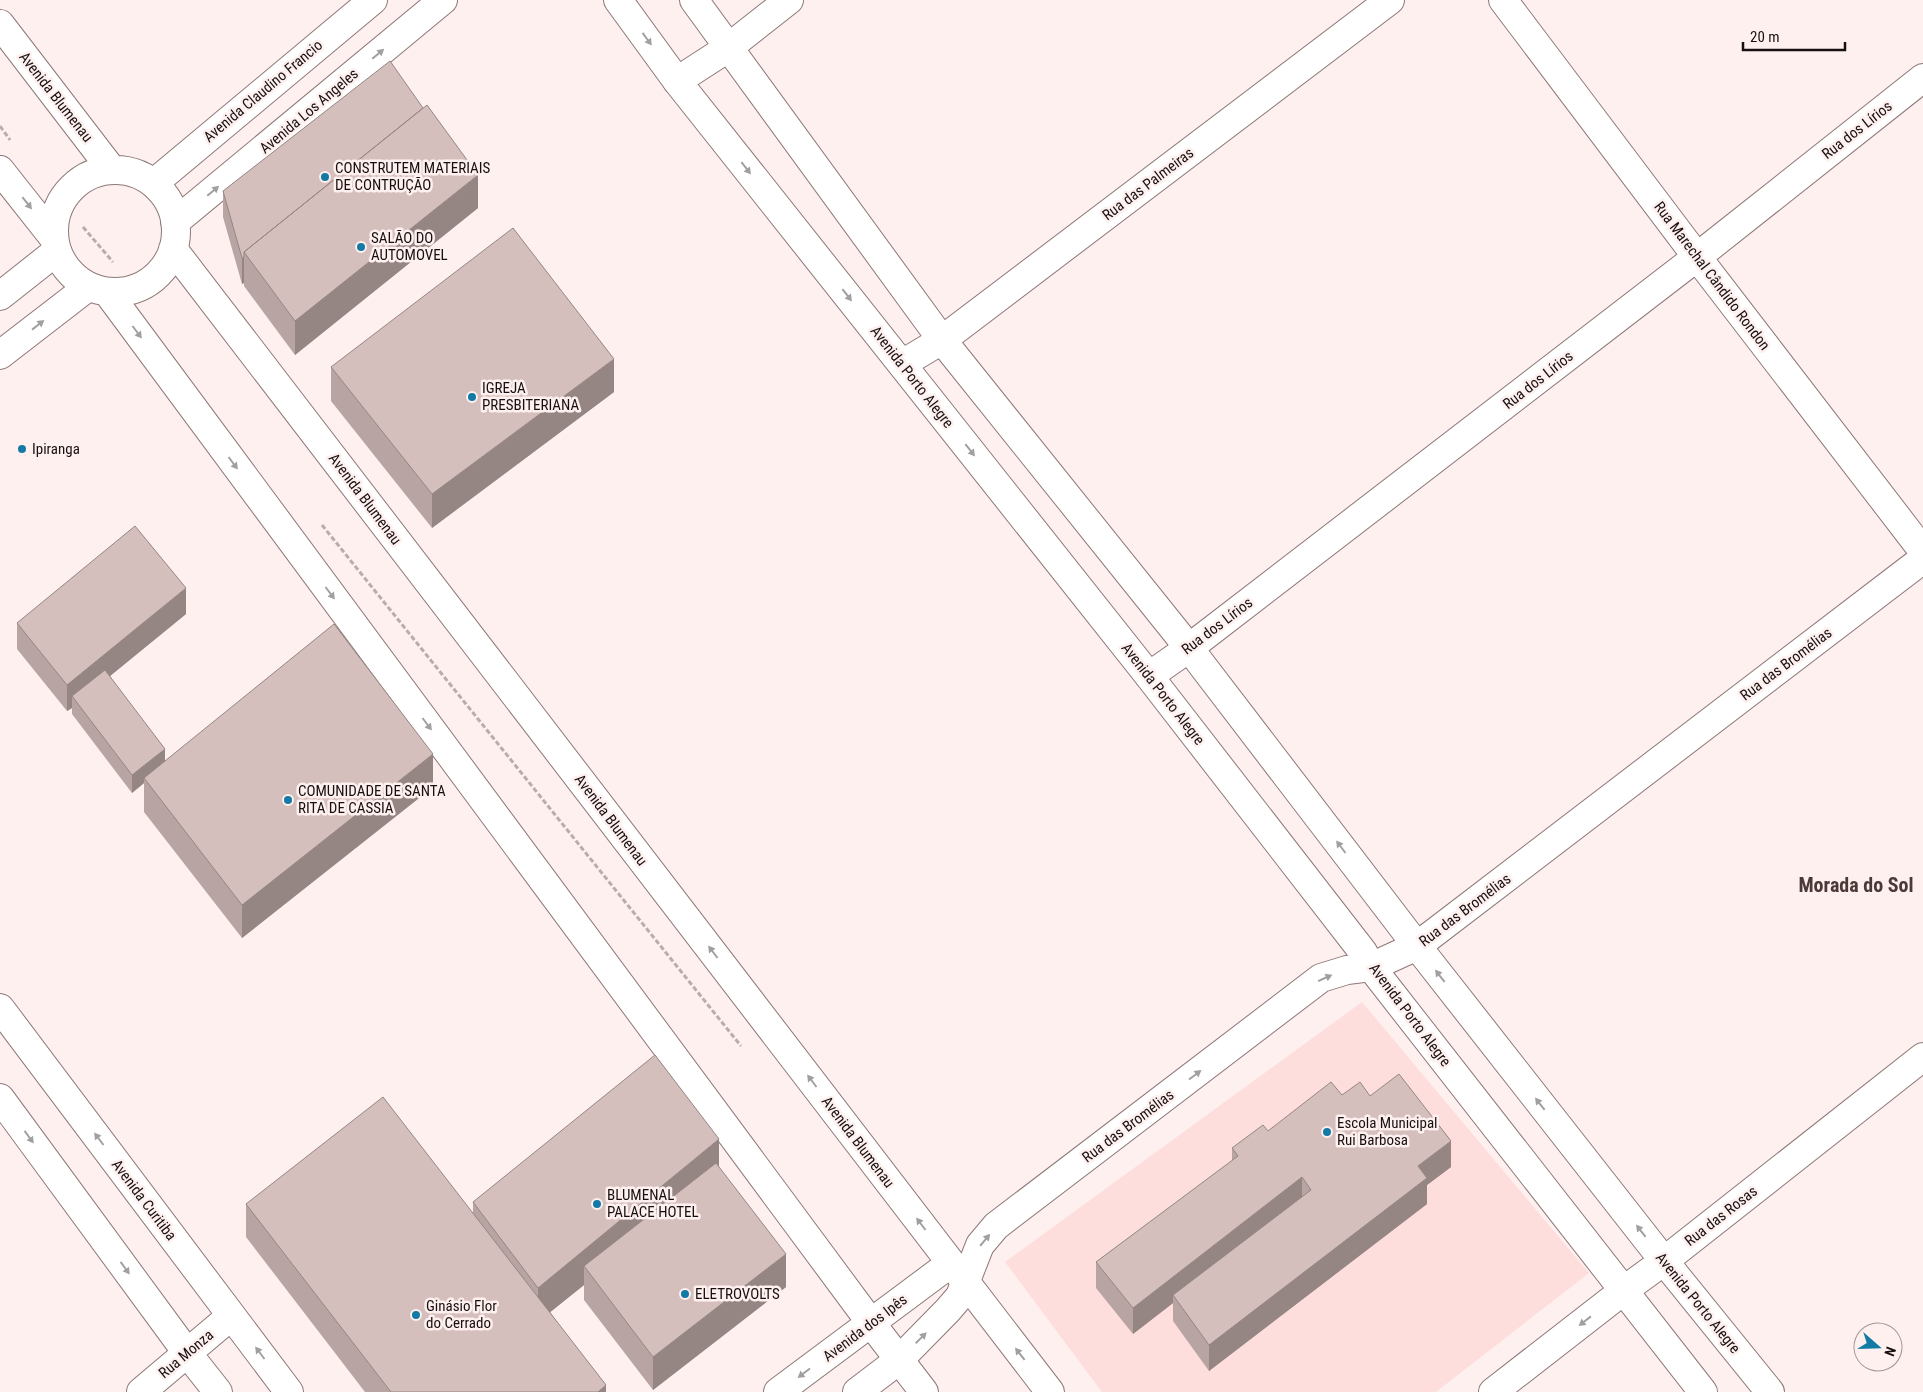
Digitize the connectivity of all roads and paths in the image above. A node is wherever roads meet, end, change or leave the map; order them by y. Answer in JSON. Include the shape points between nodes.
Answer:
{"nodes":[{"id":1,"x":373,"y":0,"type":"edge"},
{"id":2,"x":443,"y":0,"type":"edge"},
{"id":3,"x":618,"y":0,"type":"edge"},
{"id":4,"x":694,"y":0,"type":"edge"},
{"id":5,"x":789,"y":0,"type":"edge"},
{"id":6,"x":1390,"y":0,"type":"edge"},
{"id":7,"x":1503,"y":0,"type":"edge"},
{"id":8,"x":0,"y":24,"type":"edge"},
{"id":9,"x":728,"y":48,"type":"junction"},
{"id":10,"x":1923,"y":78,"type":"edge"},
{"id":11,"x":677,"y":81,"type":"junction"},
{"id":12,"x":0,"y":126,"type":"edge"},
{"id":13,"x":12,"y":141,"type":"dead end"},
{"id":14,"x":0,"y":170,"type":"edge"},
{"id":15,"x":112,"y":170,"type":"junction"},
{"id":16,"x":154,"y":183,"type":"junction"},
{"id":17,"x":62,"y":202,"type":"junction"},
{"id":18,"x":175,"y":222,"type":"junction"},
{"id":19,"x":55,"y":244,"type":"junction"},
{"id":20,"x":173,"y":249,"type":"junction"},
{"id":21,"x":1697,"y":257,"type":"junction"},
{"id":22,"x":136,"y":288,"type":"junction"},
{"id":23,"x":98,"y":290,"type":"junction"},
{"id":24,"x":0,"y":296,"type":"edge"},
{"id":25,"x":942,"y":340,"type":"junction"},
{"id":26,"x":0,"y":355,"type":"edge"},
{"id":27,"x":902,"y":364,"type":"junction"},
{"id":28,"x":317,"y":519,"type":"dead end"},
{"id":29,"x":1923,"y":551,"type":"edge"},
{"id":30,"x":1923,"y":559,"type":"edge"},
{"id":31,"x":1189,"y":648,"type":"junction"},
{"id":32,"x":1148,"y":676,"type":"junction"},
{"id":33,"x":1417,"y":946,"type":"junction"},
{"id":34,"x":1372,"y":967,"type":"junction"},
{"id":35,"x":0,"y":1008,"type":"edge"},
{"id":36,"x":747,"y":1053,"type":"dead end"},
{"id":37,"x":1923,"y":1057,"type":"edge"},
{"id":38,"x":0,"y":1098,"type":"edge"},
{"id":39,"x":1664,"y":1261,"type":"junction"},
{"id":40,"x":958,"y":1274,"type":"junction"},
{"id":41,"x":1623,"y":1291,"type":"junction"},
{"id":42,"x":231,"y":1316,"type":"junction"},
{"id":43,"x":871,"y":1323,"type":"junction"},
{"id":44,"x":188,"y":1354,"type":"junction"},
{"id":45,"x":899,"y":1360,"type":"junction"},
{"id":46,"x":141,"y":1392,"type":"edge"},
{"id":47,"x":218,"y":1392,"type":"edge"},
{"id":48,"x":289,"y":1392,"type":"edge"},
{"id":49,"x":778,"y":1392,"type":"edge"},
{"id":50,"x":857,"y":1392,"type":"edge"},
{"id":51,"x":924,"y":1392,"type":"edge"},
{"id":52,"x":1050,"y":1392,"type":"edge"},
{"id":53,"x":1493,"y":1392,"type":"edge"},
{"id":54,"x":1703,"y":1392,"type":"edge"},
{"id":55,"x":1770,"y":1392,"type":"edge"}],
"edges":[{"from":1,"to":16,"type":"street","name":"Avenida Claudino Francio"},
{"from":18,"to":2,"type":"street","name":"Avenida Los Angeles","one_way":true},
{"from":3,"to":11,"type":"street","name":"Avenida Porto Alegre","one_way":true},
{"from":4,"to":9,"type":"street","name":"Avenida Porto Alegre"},
{"from":5,"to":9,"type":"street"},
{"from":6,"to":25,"type":"street","name":"Rua das Palmeiras"},
{"from":7,"to":21,"type":"street","name":"Rua Marechal Cândido Rondon"},
{"from":8,"to":15,"type":"street","name":"Avenida Blumenau"},
{"from":9,"to":11,"type":"street"},
{"from":9,"to":25,"type":"street","name":"Avenida Porto Alegre"},
{"from":10,"to":21,"type":"street","name":"Rua dos Lírios"},
{"from":11,"to":27,"type":"street","name":"Avenida Porto Alegre","one_way":true},
{"from":12,"to":13,"type":"path"},
{"from":14,"to":19,"type":"street","one_way":true},
{"from":15,"to":16,"type":"street","via":[[137,173]]},
{"from":15,"to":17,"type":"street","via":[[97,172],[78,181]]},
{"from":16,"to":18,"type":"street","via":[[166,198]]},
{"from":17,"to":19,"type":"street","via":[[55,216]]},
{"from":17,"to":22,"type":"path"},
{"from":18,"to":20,"type":"street"},
{"from":19,"to":23,"type":"street","via":[[70,275]]},
{"from":19,"to":24,"type":"street"},
{"from":20,"to":22,"type":"street","via":[[162,270],[148,283]]},
{"from":40,"to":20,"type":"street","name":"Avenida Blumenau","one_way":true},
{"from":21,"to":29,"type":"street","name":"Rua Marechal Cândido Rondon"},
{"from":21,"to":31,"type":"street","name":"Rua dos Lírios"},
{"from":22,"to":23,"type":"street","via":[[129,292]]},
{"from":26,"to":23,"type":"street","one_way":true},
{"from":23,"to":43,"type":"street","one_way":true},
{"from":25,"to":27,"type":"street","name":"Rua das Palmeiras"},
{"from":25,"to":31,"type":"street","name":"Avenida Porto Alegre"},
{"from":27,"to":32,"type":"street","name":"Avenida Porto Alegre","one_way":true},
{"from":28,"to":36,"type":"path"},
{"from":30,"to":33,"type":"street","name":"Rua das Bromélias"},
{"from":31,"to":32,"type":"street","name":"Rua dos Lírios"},
{"from":33,"to":31,"type":"street","name":"Avenida Porto Alegre","one_way":true},
{"from":32,"to":34,"type":"street","name":"Avenida Porto Alegre"},
{"from":33,"to":34,"type":"street","name":"Rua das Bromélias"},
{"from":39,"to":33,"type":"street","name":"Avenida Porto Alegre","one_way":true},
{"from":40,"to":34,"type":"street","name":"Rua das Bromélias","one_way":true,"via":[[972,1263],[980,1245],[996,1226],[1321,978]]},
{"from":34,"to":41,"type":"street","name":"Avenida Porto Alegre"},
{"from":42,"to":35,"type":"street","name":"Avenida Curitiba","one_way":true},
{"from":37,"to":39,"type":"street","name":"Rua das Rosas"},
{"from":38,"to":44,"type":"street","one_way":true},
{"from":39,"to":41,"type":"street","name":"Rua das Rosas"},
{"from":39,"to":55,"type":"street","name":"Avenida Porto Alegre"},
{"from":40,"to":43,"type":"street","name":"Avenida dos Ipês"},
{"from":45,"to":40,"type":"street","one_way":true,"via":[[960,1296]]},
{"from":52,"to":40,"type":"street","name":"Avenida Blumenau","one_way":true},
{"from":41,"to":53,"type":"street","name":"Rua das Rosas","one_way":true},
{"from":41,"to":54,"type":"street","name":"Avenida Porto Alegre"},
{"from":42,"to":44,"type":"street","name":"Rua Monza"},
{"from":48,"to":42,"type":"street","name":"Avenida Curitiba","one_way":true},
{"from":43,"to":45,"type":"street"},
{"from":43,"to":49,"type":"street","name":"Avenida dos Ipês","one_way":true},
{"from":44,"to":46,"type":"street","name":"Rua Monza"},
{"from":44,"to":47,"type":"street"},
{"from":45,"to":50,"type":"street"},
{"from":45,"to":51,"type":"street"}]}
